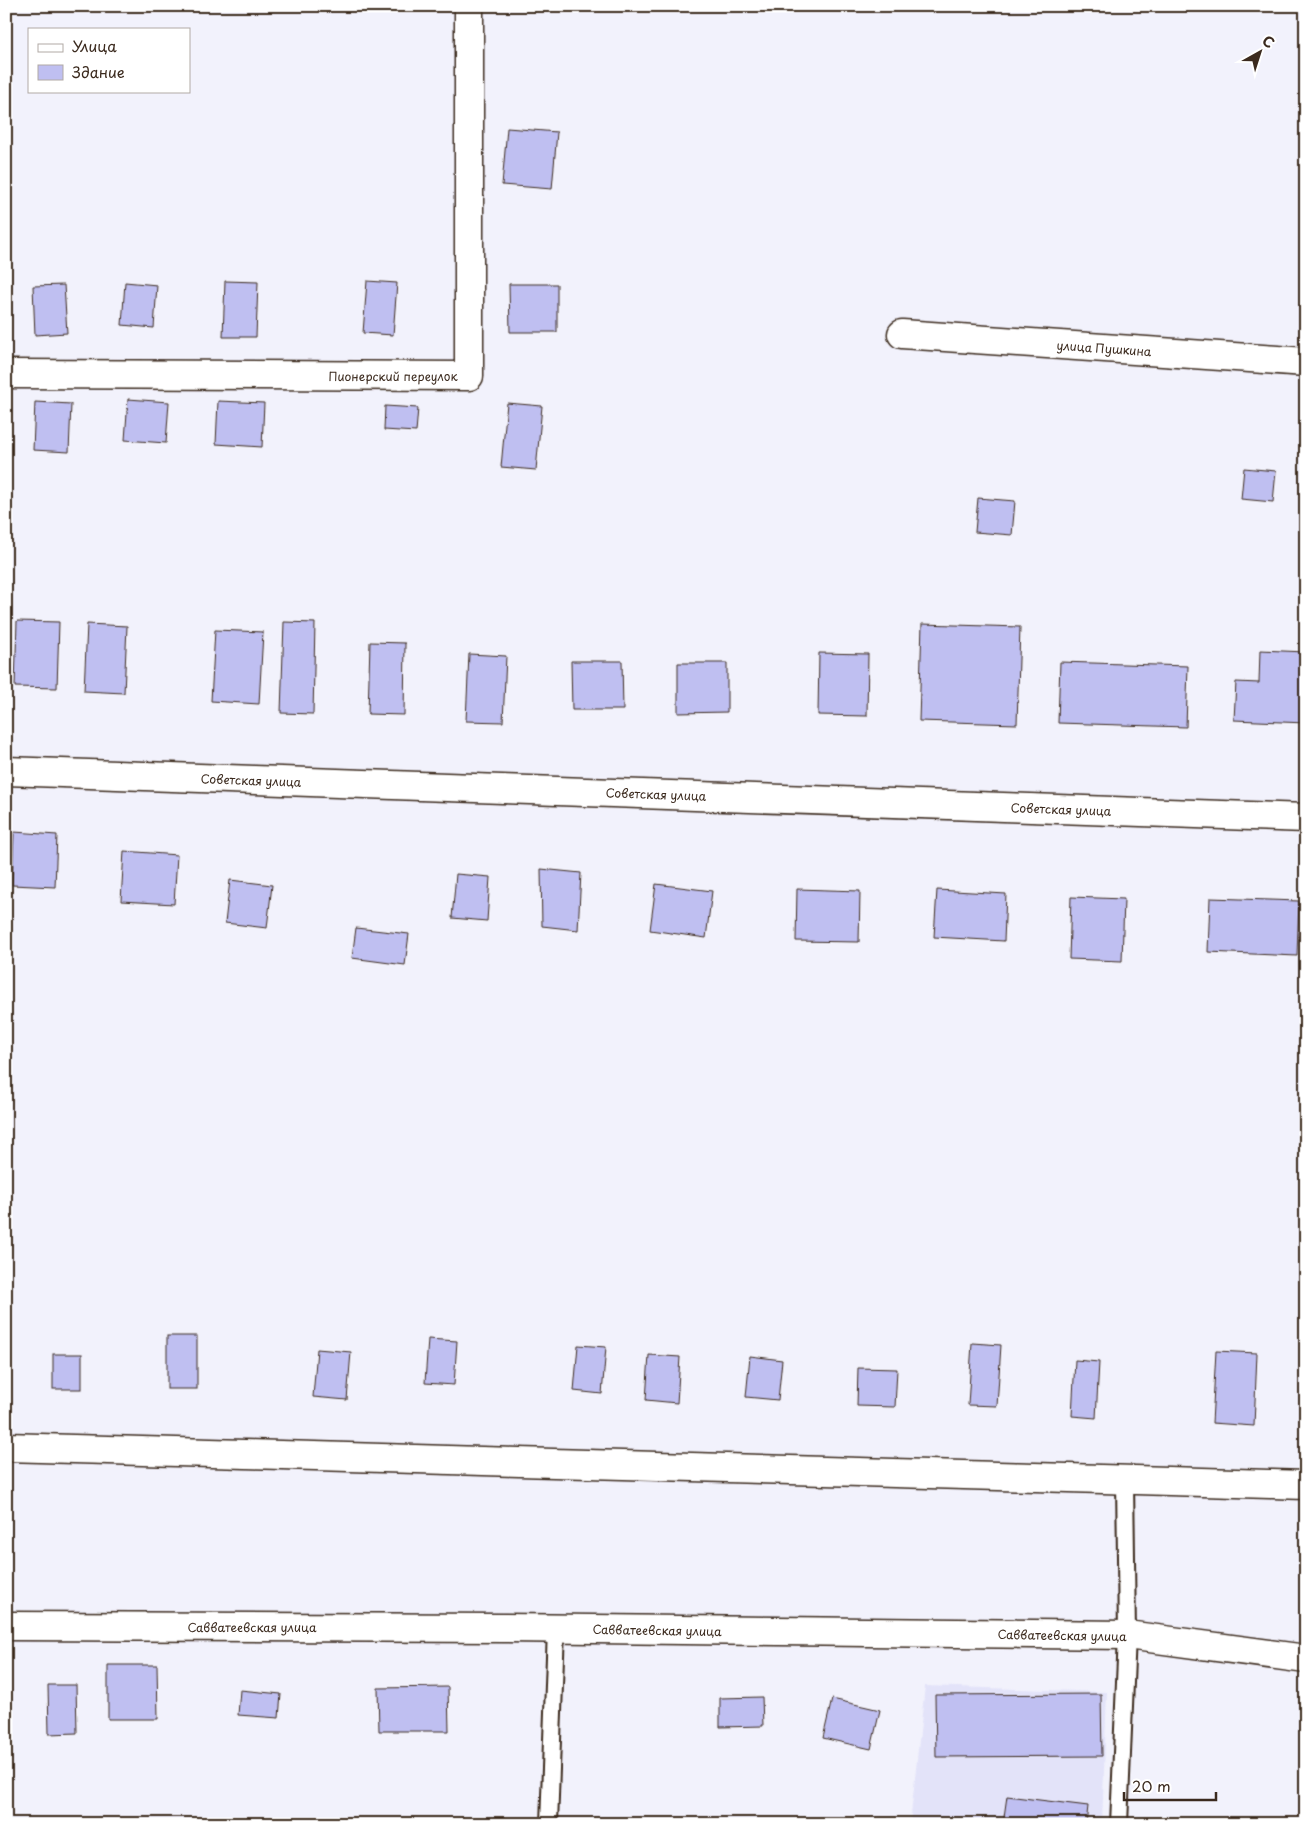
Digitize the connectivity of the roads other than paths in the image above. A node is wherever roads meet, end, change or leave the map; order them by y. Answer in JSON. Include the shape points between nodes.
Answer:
{"nodes":[{"id":1,"x":469,"y":6,"type":"edge"},
{"id":2,"x":902,"y":334,"type":"dead end"},
{"id":3,"x":1306,"y":362,"type":"edge"},
{"id":4,"x":6,"y":374,"type":"edge"},
{"id":5,"x":6,"y":770,"type":"edge"},
{"id":6,"x":1306,"y":818,"type":"edge"},
{"id":7,"x":6,"y":1447,"type":"edge"},
{"id":8,"x":1125,"y":1481,"type":"junction"},
{"id":9,"x":1306,"y":1485,"type":"edge"},
{"id":10,"x":6,"y":1626,"type":"edge"},
{"id":11,"x":556,"y":1629,"type":"junction"},
{"id":12,"x":1126,"y":1635,"type":"junction"},
{"id":13,"x":1306,"y":1659,"type":"edge"},
{"id":14,"x":549,"y":1824,"type":"edge"},
{"id":15,"x":1119,"y":1824,"type":"edge"}],
"edges":[{"from":1,"to":4,"type":"street","name":"Пионерский переулок","via":[[470,376]]},
{"from":2,"to":3,"type":"street","name":"улица Пушкина"},
{"from":5,"to":6,"type":"street","name":"Советская улица"},
{"from":7,"to":8,"type":"street"},
{"from":8,"to":9,"type":"street"},
{"from":8,"to":12,"type":"lane"},
{"from":10,"to":11,"type":"street","name":"Савватеевская улица"},
{"from":11,"to":12,"type":"street","name":"Савватеевская улица"},
{"from":11,"to":14,"type":"lane"},
{"from":12,"to":13,"type":"street","name":"Савватеевская улица"},
{"from":12,"to":15,"type":"lane"}]}
